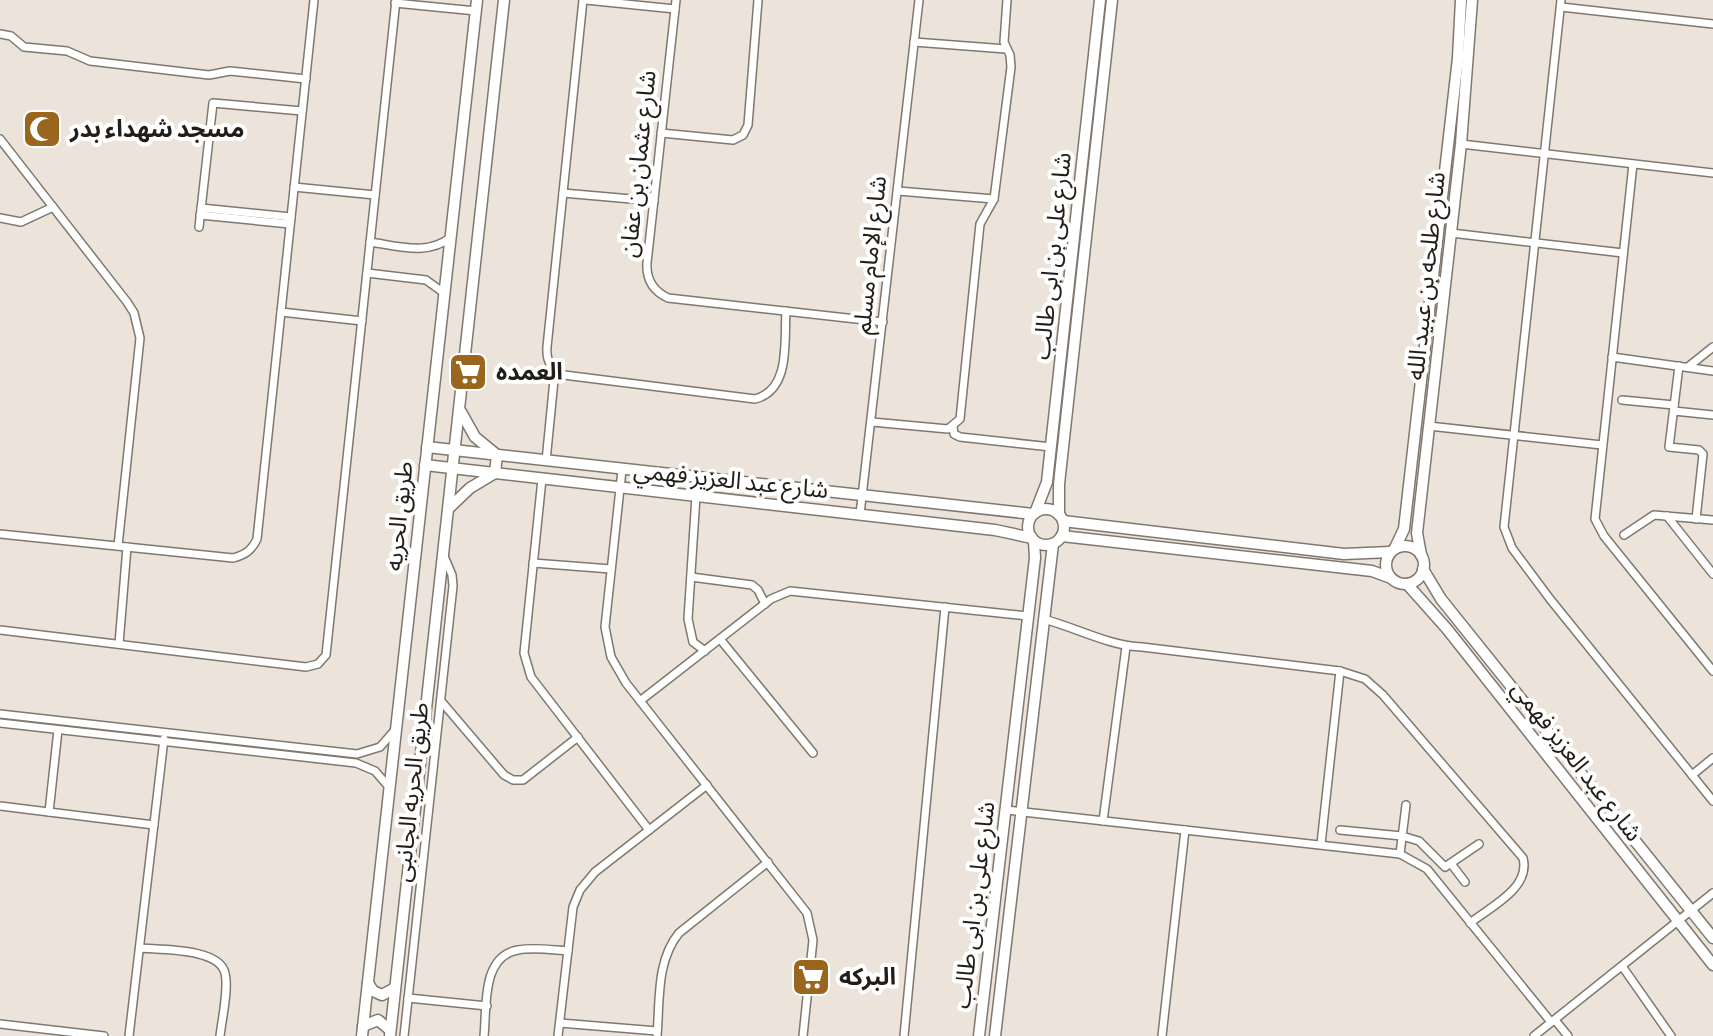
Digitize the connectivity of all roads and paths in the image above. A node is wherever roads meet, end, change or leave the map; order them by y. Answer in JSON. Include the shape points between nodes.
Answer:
{"nodes":[{"id":1,"x":314,"y":0,"type":"edge"},
{"id":2,"x":504,"y":0,"type":"edge"},
{"id":3,"x":584,"y":0,"type":"edge"},
{"id":4,"x":676,"y":0,"type":"edge"},
{"id":5,"x":758,"y":0,"type":"edge"},
{"id":6,"x":919,"y":0,"type":"edge"},
{"id":7,"x":1007,"y":0,"type":"edge"},
{"id":8,"x":1100,"y":0,"type":"edge"},
{"id":9,"x":1112,"y":0,"type":"edge"},
{"id":10,"x":1461,"y":0,"type":"edge"},
{"id":11,"x":1472,"y":0,"type":"edge"},
{"id":12,"x":396,"y":1,"type":"edge"},
{"id":13,"x":1561,"y":3,"type":"edge"},
{"id":14,"x":476,"y":5,"type":"edge"},
{"id":15,"x":675,"y":9,"type":"junction"},
{"id":16,"x":1713,"y":24,"type":"edge"},
{"id":17,"x":0,"y":34,"type":"edge"},
{"id":18,"x":914,"y":42,"type":"junction"},
{"id":19,"x":1006,"y":49,"type":"junction"},
{"id":20,"x":306,"y":79,"type":"junction"},
{"id":21,"x":302,"y":111,"type":"junction"},
{"id":22,"x":1094,"y":113,"type":"junction"},
{"id":23,"x":661,"y":133,"type":"junction"},
{"id":24,"x":0,"y":139,"type":"edge"},
{"id":25,"x":1461,"y":144,"type":"junction"},
{"id":26,"x":1544,"y":153,"type":"junction"},
{"id":27,"x":1633,"y":164,"type":"junction"},
{"id":28,"x":1713,"y":173,"type":"edge"},
{"id":29,"x":294,"y":187,"type":"junction"},
{"id":30,"x":898,"y":191,"type":"junction"},
{"id":31,"x":563,"y":193,"type":"junction"},
{"id":32,"x":375,"y":195,"type":"junction"},
{"id":33,"x":994,"y":199,"type":"junction"},
{"id":34,"x":654,"y":201,"type":"junction"},
{"id":35,"x":53,"y":207,"type":"junction"},
{"id":36,"x":200,"y":211,"type":"junction"},
{"id":37,"x":0,"y":218,"type":"edge"},
{"id":38,"x":291,"y":220,"type":"junction"},
{"id":39,"x":199,"y":227,"type":"dead end"},
{"id":40,"x":1451,"y":233,"type":"junction"},
{"id":41,"x":451,"y":237,"type":"junction"},
{"id":42,"x":370,"y":242,"type":"junction"},
{"id":43,"x":1534,"y":242,"type":"junction"},
{"id":44,"x":1623,"y":253,"type":"junction"},
{"id":45,"x":367,"y":273,"type":"junction"},
{"id":46,"x":444,"y":293,"type":"junction"},
{"id":47,"x":1073,"y":301,"type":"junction"},
{"id":48,"x":786,"y":311,"type":"junction"},
{"id":49,"x":281,"y":312,"type":"junction"},
{"id":50,"x":362,"y":321,"type":"junction"},
{"id":51,"x":883,"y":322,"type":"junction"},
{"id":52,"x":1713,"y":347,"type":"edge"},
{"id":53,"x":1612,"y":357,"type":"junction"},
{"id":54,"x":1684,"y":367,"type":"junction"},
{"id":55,"x":555,"y":370,"type":"junction"},
{"id":56,"x":1713,"y":371,"type":"edge"},
{"id":57,"x":1622,"y":400,"type":"dead end"},
{"id":58,"x":459,"y":407,"type":"junction"},
{"id":59,"x":1674,"y":408,"type":"junction"},
{"id":60,"x":1713,"y":415,"type":"edge"},
{"id":61,"x":872,"y":422,"type":"junction"},
{"id":62,"x":1429,"y":426,"type":"junction"},
{"id":63,"x":953,"y":427,"type":"junction"},
{"id":64,"x":1513,"y":435,"type":"junction"},
{"id":65,"x":1602,"y":445,"type":"junction"},
{"id":66,"x":427,"y":447,"type":"junction"},
{"id":67,"x":1051,"y":447,"type":"junction"},
{"id":68,"x":455,"y":450,"type":"junction"},
{"id":69,"x":497,"y":455,"type":"junction"},
{"id":70,"x":546,"y":461,"type":"junction"},
{"id":71,"x":425,"y":465,"type":"junction"},
{"id":72,"x":453,"y":468,"type":"junction"},
{"id":73,"x":622,"y":470,"type":"junction"},
{"id":74,"x":495,"y":473,"type":"junction"},
{"id":75,"x":542,"y":479,"type":"junction"},
{"id":76,"x":1053,"y":483,"type":"junction"},
{"id":77,"x":620,"y":487,"type":"junction"},
{"id":78,"x":696,"y":496,"type":"junction"},
{"id":79,"x":862,"y":497,"type":"junction"},
{"id":80,"x":449,"y":508,"type":"junction"},
{"id":81,"x":860,"y":514,"type":"junction"},
{"id":82,"x":1008,"y":514,"type":"junction"},
{"id":83,"x":1034,"y":514,"type":"junction"},
{"id":84,"x":1667,"y":516,"type":"junction"},
{"id":85,"x":1406,"y":517,"type":"junction"},
{"id":86,"x":1061,"y":518,"type":"junction"},
{"id":87,"x":1418,"y":518,"type":"junction"},
{"id":88,"x":1696,"y":519,"type":"junction"},
{"id":89,"x":1713,"y":520,"type":"edge"},
{"id":90,"x":1081,"y":523,"type":"junction"},
{"id":91,"x":1005,"y":531,"type":"junction"},
{"id":92,"x":0,"y":534,"type":"edge"},
{"id":93,"x":1624,"y":535,"type":"dead end"},
{"id":94,"x":1062,"y":536,"type":"junction"},
{"id":95,"x":1079,"y":538,"type":"junction"},
{"id":96,"x":1033,"y":540,"type":"junction"},
{"id":97,"x":1053,"y":544,"type":"junction"},
{"id":98,"x":123,"y":547,"type":"junction"},
{"id":99,"x":1393,"y":550,"type":"junction"},
{"id":100,"x":443,"y":554,"type":"junction"},
{"id":101,"x":1363,"y":555,"type":"junction"},
{"id":102,"x":1421,"y":555,"type":"junction"},
{"id":103,"x":533,"y":563,"type":"junction"},
{"id":104,"x":1034,"y":566,"type":"junction"},
{"id":105,"x":1049,"y":567,"type":"junction"},
{"id":106,"x":611,"y":569,"type":"junction"},
{"id":107,"x":1423,"y":569,"type":"junction"},
{"id":108,"x":1361,"y":570,"type":"junction"},
{"id":109,"x":1713,"y":574,"type":"edge"},
{"id":110,"x":691,"y":577,"type":"junction"},
{"id":111,"x":1391,"y":578,"type":"junction"},
{"id":112,"x":1407,"y":584,"type":"junction"},
{"id":113,"x":1441,"y":599,"type":"junction"},
{"id":114,"x":765,"y":604,"type":"junction"},
{"id":115,"x":945,"y":607,"type":"junction"},
{"id":116,"x":1430,"y":609,"type":"junction"},
{"id":117,"x":1028,"y":616,"type":"junction"},
{"id":118,"x":1043,"y":619,"type":"junction"},
{"id":119,"x":0,"y":630,"type":"edge"},
{"id":120,"x":720,"y":639,"type":"junction"},
{"id":121,"x":119,"y":644,"type":"junction"},
{"id":122,"x":1126,"y":647,"type":"junction"},
{"id":123,"x":705,"y":651,"type":"junction"},
{"id":124,"x":1713,"y":670,"type":"edge"},
{"id":125,"x":1340,"y":671,"type":"junction"},
{"id":126,"x":441,"y":701,"type":"junction"},
{"id":127,"x":640,"y":701,"type":"junction"},
{"id":128,"x":0,"y":714,"type":"edge"},
{"id":129,"x":0,"y":723,"type":"edge"},
{"id":130,"x":396,"y":728,"type":"junction"},
{"id":131,"x":58,"y":730,"type":"junction"},
{"id":132,"x":164,"y":737,"type":"junction"},
{"id":133,"x":578,"y":737,"type":"junction"},
{"id":134,"x":813,"y":753,"type":"dead end"},
{"id":135,"x":1713,"y":758,"type":"edge"},
{"id":136,"x":1692,"y":775,"type":"junction"},
{"id":137,"x":707,"y":785,"type":"junction"},
{"id":138,"x":389,"y":787,"type":"junction"},
{"id":139,"x":1713,"y":801,"type":"edge"},
{"id":140,"x":1406,"y":805,"type":"dead end"},
{"id":141,"x":0,"y":806,"type":"edge"},
{"id":142,"x":1006,"y":810,"type":"junction"},
{"id":143,"x":49,"y":812,"type":"junction"},
{"id":144,"x":1020,"y":812,"type":"junction"},
{"id":145,"x":1103,"y":821,"type":"junction"},
{"id":146,"x":154,"y":825,"type":"junction"},
{"id":147,"x":649,"y":830,"type":"junction"},
{"id":148,"x":1185,"y":830,"type":"junction"},
{"id":149,"x":1340,"y":830,"type":"dead end"},
{"id":150,"x":1402,"y":836,"type":"junction"},
{"id":151,"x":1321,"y":844,"type":"junction"},
{"id":152,"x":1479,"y":844,"type":"dead end"},
{"id":153,"x":1400,"y":854,"type":"junction"},
{"id":154,"x":768,"y":862,"type":"junction"},
{"id":155,"x":1452,"y":865,"type":"junction"},
{"id":156,"x":1465,"y":882,"type":"dead end"},
{"id":157,"x":1713,"y":893,"type":"edge"},
{"id":158,"x":1691,"y":910,"type":"junction"},
{"id":159,"x":1678,"y":921,"type":"junction"},
{"id":160,"x":1470,"y":923,"type":"junction"},
{"id":161,"x":1713,"y":938,"type":"edge"},
{"id":162,"x":140,"y":948,"type":"junction"},
{"id":163,"x":568,"y":951,"type":"junction"},
{"id":164,"x":1713,"y":965,"type":"edge"},
{"id":165,"x":1622,"y":966,"type":"junction"},
{"id":166,"x":368,"y":983,"type":"junction"},
{"id":167,"x":395,"y":988,"type":"junction"},
{"id":168,"x":408,"y":998,"type":"junction"},
{"id":169,"x":487,"y":1006,"type":"junction"},
{"id":170,"x":1553,"y":1021,"type":"junction"},
{"id":171,"x":560,"y":1023,"type":"junction"},
{"id":172,"x":0,"y":1024,"type":"edge"},
{"id":173,"x":13,"y":1026,"type":"junction"},
{"id":174,"x":362,"y":1031,"type":"edge"},
{"id":175,"x":390,"y":1033,"type":"edge"},
{"id":176,"x":657,"y":1034,"type":"edge"},
{"id":177,"x":12,"y":1036,"type":"edge"},
{"id":178,"x":104,"y":1036,"type":"edge"},
{"id":179,"x":129,"y":1036,"type":"edge"},
{"id":180,"x":220,"y":1036,"type":"edge"},
{"id":181,"x":404,"y":1036,"type":"edge"},
{"id":182,"x":484,"y":1036,"type":"edge"},
{"id":183,"x":558,"y":1036,"type":"edge"},
{"id":184,"x":803,"y":1036,"type":"edge"},
{"id":185,"x":904,"y":1036,"type":"edge"},
{"id":186,"x":979,"y":1036,"type":"edge"},
{"id":187,"x":995,"y":1036,"type":"edge"},
{"id":188,"x":1162,"y":1036,"type":"edge"},
{"id":189,"x":1534,"y":1036,"type":"edge"},
{"id":190,"x":1568,"y":1036,"type":"edge"},
{"id":191,"x":1671,"y":1036,"type":"edge"}],
"edges":[{"from":1,"to":20,"type":"street"},
{"from":2,"to":58,"type":"street","name":"طريق الحريه"},
{"from":3,"to":15,"type":"street"},
{"from":3,"to":31,"type":"street"},
{"from":4,"to":15,"type":"street","name":"شارع عثمان بن عفان"},
{"from":5,"to":23,"type":"street","via":[[743,135],[733,140]]},
{"from":6,"to":18,"type":"street","name":"شارع الإمام مسلم"},
{"from":7,"to":19,"type":"street"},
{"from":8,"to":22,"type":"street","name":"شارع على بن ابى طالب"},
{"from":9,"to":22,"type":"street","name":"شارع على بن ابى طالب"},
{"from":10,"to":85,"type":"street","name":"شارع طلحه بن عبيد الله"},
{"from":11,"to":25,"type":"street","name":"شارع طلحه بن عبيد الله"},
{"from":12,"to":14,"type":"street"},
{"from":12,"to":32,"type":"street"},
{"from":13,"to":16,"type":"street"},
{"from":13,"to":26,"type":"street"},
{"from":14,"to":41,"type":"street","name":"طريق الحريه"},
{"from":15,"to":23,"type":"street","name":"شارع عثمان بن عفان"},
{"from":17,"to":20,"type":"street","via":[[24,47],[67,51],[90,61],[209,75],[230,71]]},
{"from":18,"to":19,"type":"street"},
{"from":18,"to":30,"type":"street","name":"شارع الإمام مسلم"},
{"from":19,"to":33,"type":"street","via":[[1011,67]]},
{"from":20,"to":21,"type":"street"},
{"from":21,"to":29,"type":"street"},
{"from":21,"to":36,"type":"street","via":[[213,103]]},
{"from":22,"to":47,"type":"street","name":"شارع على بن ابى طالب"},
{"from":23,"to":34,"type":"street","name":"شارع عثمان بن عفان"},
{"from":24,"to":35,"type":"street"},
{"from":25,"to":26,"type":"street"},
{"from":25,"to":40,"type":"street","name":"شارع طلحه بن عبيد الله"},
{"from":26,"to":27,"type":"street"},
{"from":26,"to":43,"type":"street"},
{"from":27,"to":28,"type":"street"},
{"from":27,"to":44,"type":"street"},
{"from":29,"to":32,"type":"street"},
{"from":29,"to":38,"type":"street"},
{"from":30,"to":33,"type":"street"},
{"from":30,"to":51,"type":"street","name":"شارع الإمام مسلم"},
{"from":31,"to":34,"type":"street"},
{"from":31,"to":55,"type":"street","via":[[546,354]]},
{"from":32,"to":42,"type":"street"},
{"from":33,"to":63,"type":"street","via":[[980,224],[962,414]]},
{"from":34,"to":48,"type":"street","name":"شارع عثمان بن عفان","via":[[646,272],[660,295]]},
{"from":35,"to":37,"type":"street","via":[[21,222]]},
{"from":35,"to":98,"type":"street","via":[[127,302],[139,326]]},
{"from":36,"to":38,"type":"street"},
{"from":36,"to":39,"type":"street"},
{"from":38,"to":49,"type":"street"},
{"from":40,"to":43,"type":"street"},
{"from":40,"to":62,"type":"street","name":"شارع طلحه بن عبيد الله"},
{"from":41,"to":42,"type":"street","via":[[425,249]]},
{"from":41,"to":46,"type":"street","name":"طريق الحريه"},
{"from":42,"to":45,"type":"street"},
{"from":43,"to":44,"type":"street"},
{"from":43,"to":64,"type":"street"},
{"from":44,"to":53,"type":"street"},
{"from":45,"to":46,"type":"street","via":[[426,280]]},
{"from":45,"to":50,"type":"street"},
{"from":46,"to":66,"type":"street","name":"طريق الحريه"},
{"from":47,"to":67,"type":"street","name":"شارع على بن ابى طالب"},
{"from":47,"to":76,"type":"street","name":"شارع على بن ابى طالب"},
{"from":48,"to":51,"type":"street","name":"شارع عثمان بن عفان"},
{"from":48,"to":55,"type":"street","via":[[781,377],[775,388],[755,399]]},
{"from":49,"to":50,"type":"street"},
{"from":49,"to":98,"type":"street","via":[[254,546],[233,558]]},
{"from":50,"to":121,"type":"street","via":[[323,660],[306,667]]},
{"from":51,"to":61,"type":"street","name":"شارع الإمام مسلم"},
{"from":52,"to":54,"type":"street"},
{"from":53,"to":54,"type":"street"},
{"from":53,"to":65,"type":"street"},
{"from":54,"to":56,"type":"street"},
{"from":54,"to":59,"type":"street"},
{"from":55,"to":70,"type":"street"},
{"from":57,"to":59,"type":"street"},
{"from":58,"to":68,"type":"street","name":"طريق الحريه"},
{"from":58,"to":69,"type":"street","via":[[475,437]]},
{"from":59,"to":60,"type":"street"},
{"from":59,"to":88,"type":"street","via":[[1669,447],[1703,454]]},
{"from":61,"to":63,"type":"street"},
{"from":61,"to":79,"type":"street","name":"شارع الإمام مسلم"},
{"from":62,"to":64,"type":"street"},
{"from":62,"to":87,"type":"street","name":"شارع طلحه بن عبيد الله"},
{"from":63,"to":67,"type":"street","via":[[960,437]]},
{"from":64,"to":65,"type":"street"},
{"from":64,"to":136,"type":"street","via":[[1504,515],[1512,548]]},
{"from":65,"to":124,"type":"street","via":[[1598,527]]},
{"from":66,"to":68,"type":"street","name":"شارع عبد العزيز فهمي"},
{"from":66,"to":71,"type":"street","name":"طريق الحريه"},
{"from":67,"to":76,"type":"street","name":"شارع على بن ابى طالب"},
{"from":68,"to":69,"type":"street","name":"شارع عبد العزيز فهمي"},
{"from":68,"to":72,"type":"street","name":"طريق الحريه"},
{"from":69,"to":70,"type":"street","name":"شارع عبد العزيز فهمي"},
{"from":69,"to":74,"type":"street"},
{"from":70,"to":73,"type":"street","name":"شارع عبد العزيز فهمي"},
{"from":71,"to":72,"type":"street","name":"شارع عبد العزيز فهمي"},
{"from":71,"to":130,"type":"street","name":"طريق الحريه"},
{"from":72,"to":74,"type":"street","name":"شارع عبد العزيز فهمي"},
{"from":72,"to":80,"type":"street","name":"طريق الحريه"},
{"from":73,"to":77,"type":"street"},
{"from":73,"to":79,"type":"street","name":"شارع عبد العزيز فهمي"},
{"from":74,"to":75,"type":"street","name":"شارع عبد العزيز فهمي"},
{"from":74,"to":80,"type":"street"},
{"from":75,"to":77,"type":"street","name":"شارع عبد العزيز فهمي"},
{"from":75,"to":103,"type":"street"},
{"from":76,"to":83,"type":"street","name":"شارع على بن ابى طالب"},
{"from":76,"to":86,"type":"street","name":"شارع على بن ابى طالب"},
{"from":77,"to":78,"type":"street","name":"شارع عبد العزيز فهمي"},
{"from":77,"to":106,"type":"street"},
{"from":78,"to":81,"type":"street","name":"شارع عبد العزيز فهمي"},
{"from":78,"to":110,"type":"street"},
{"from":79,"to":81,"type":"street","name":"شارع الإمام مسلم"},
{"from":79,"to":82,"type":"street","name":"شارع عبد العزيز فهمي"},
{"from":80,"to":100,"type":"street","name":"طريق الحريه"},
{"from":81,"to":91,"type":"street","name":"شارع عبد العزيز فهمي"},
{"from":82,"to":83,"type":"street","name":"شارع عبد العزيز فهمي"},
{"from":82,"to":91,"type":"street"},
{"from":83,"to":86,"type":"street","via":[[1047,509]]},
{"from":83,"to":96,"type":"street","via":[[1028,526]]},
{"from":84,"to":88,"type":"street"},
{"from":84,"to":93,"type":"street","via":[[1654,515]]},
{"from":84,"to":109,"type":"street"},
{"from":85,"to":87,"type":"street"},
{"from":85,"to":99,"type":"street","name":"شارع طلحه بن عبيد الله"},
{"from":86,"to":90,"type":"street"},
{"from":86,"to":94,"type":"street"},
{"from":87,"to":102,"type":"street","name":"شارع طلحه بن عبيد الله"},
{"from":88,"to":89,"type":"street"},
{"from":90,"to":95,"type":"street"},
{"from":90,"to":101,"type":"street"},
{"from":91,"to":96,"type":"street","name":"شارع عبد العزيز فهمي"},
{"from":92,"to":98,"type":"street"},
{"from":94,"to":95,"type":"street"},
{"from":94,"to":97,"type":"street"},
{"from":95,"to":108,"type":"street"},
{"from":96,"to":97,"type":"street"},
{"from":96,"to":104,"type":"street","name":"شارع على بن ابى طالب"},
{"from":97,"to":105,"type":"street","name":"شارع على بن ابى طالب"},
{"from":98,"to":121,"type":"street"},
{"from":99,"to":101,"type":"street"},
{"from":99,"to":102,"type":"street","via":[[1409,546]]},
{"from":99,"to":111,"type":"street","via":[[1386,568]]},
{"from":100,"to":126,"type":"street","name":"طريق الحريه الجانبى","via":[[453,586]]},
{"from":100,"to":167,"type":"street","name":"طريق الحريه"},
{"from":101,"to":108,"type":"street"},
{"from":102,"to":107,"type":"street"},
{"from":103,"to":106,"type":"street"},
{"from":103,"to":133,"type":"street","via":[[526,665]]},
{"from":104,"to":105,"type":"street"},
{"from":104,"to":117,"type":"street","name":"شارع على بن ابى طالب"},
{"from":105,"to":118,"type":"street","name":"شارع على بن ابى طالب"},
{"from":106,"to":127,"type":"street","via":[[606,642],[617,671]]},
{"from":107,"to":112,"type":"street"},
{"from":107,"to":113,"type":"street","name":"شارع عبد العزيز فهمي"},
{"from":108,"to":111,"type":"street"},
{"from":110,"to":114,"type":"street","via":[[745,583],[758,590]]},
{"from":110,"to":123,"type":"street","via":[[689,635]]},
{"from":111,"to":112,"type":"street"},
{"from":112,"to":116,"type":"street","name":"شارع عبد العزيز فهمي"},
{"from":113,"to":116,"type":"street","via":[[1433,600]]},
{"from":113,"to":158,"type":"street","name":"شارع عبد العزيز فهمي"},
{"from":114,"to":115,"type":"street","via":[[790,591]]},
{"from":114,"to":120,"type":"street"},
{"from":115,"to":117,"type":"street"},
{"from":115,"to":185,"type":"street"},
{"from":116,"to":159,"type":"street","name":"شارع عبد العزيز فهمي"},
{"from":117,"to":142,"type":"street","name":"شارع على بن ابى طالب"},
{"from":118,"to":122,"type":"street"},
{"from":118,"to":144,"type":"street","name":"شارع على بن ابى طالب"},
{"from":119,"to":121,"type":"street"},
{"from":120,"to":123,"type":"street"},
{"from":120,"to":134,"type":"street"},
{"from":122,"to":125,"type":"street"},
{"from":122,"to":145,"type":"street"},
{"from":123,"to":127,"type":"street"},
{"from":125,"to":151,"type":"street"},
{"from":125,"to":160,"type":"street","via":[[1375,686],[1523,858],[1519,884]]},
{"from":126,"to":133,"type":"street","via":[[513,780],[527,777]]},
{"from":126,"to":168,"type":"street","name":"طريق الحريه الجانبى"},
{"from":127,"to":137,"type":"street"},
{"from":128,"to":132,"type":"street"},
{"from":129,"to":131,"type":"street"},
{"from":130,"to":132,"type":"street","via":[[380,747],[357,754]]},
{"from":130,"to":138,"type":"street","name":"طريق الحريه"},
{"from":131,"to":132,"type":"street"},
{"from":131,"to":143,"type":"street"},
{"from":132,"to":138,"type":"street","via":[[356,763],[375,771]]},
{"from":132,"to":146,"type":"street"},
{"from":133,"to":147,"type":"street"},
{"from":135,"to":136,"type":"street"},
{"from":136,"to":139,"type":"street"},
{"from":137,"to":147,"type":"street"},
{"from":137,"to":154,"type":"street"},
{"from":138,"to":166,"type":"street","name":"طريق الحريه"},
{"from":140,"to":150,"type":"street"},
{"from":141,"to":143,"type":"street"},
{"from":142,"to":144,"type":"street"},
{"from":142,"to":186,"type":"street","name":"شارع على بن ابى طالب"},
{"from":143,"to":146,"type":"street"},
{"from":144,"to":145,"type":"street"},
{"from":144,"to":187,"type":"street","name":"شارع على بن ابى طالب"},
{"from":145,"to":148,"type":"street"},
{"from":146,"to":162,"type":"street"},
{"from":147,"to":163,"type":"street","via":[[585,882],[573,907]]},
{"from":148,"to":151,"type":"street"},
{"from":148,"to":188,"type":"street"},
{"from":149,"to":150,"type":"street"},
{"from":150,"to":153,"type":"street"},
{"from":150,"to":155,"type":"street","via":[[1419,841],[1445,867]]},
{"from":151,"to":153,"type":"street"},
{"from":152,"to":155,"type":"street"},
{"from":153,"to":160,"type":"street","via":[[1427,869]]},
{"from":154,"to":176,"type":"street","via":[[671,943],[662,968]]},
{"from":154,"to":184,"type":"street","via":[[812,926]]},
{"from":155,"to":156,"type":"street"},
{"from":157,"to":158,"type":"street"},
{"from":158,"to":159,"type":"street"},
{"from":158,"to":161,"type":"street","name":"شارع عبد العزيز فهمي"},
{"from":159,"to":164,"type":"street","name":"شارع عبد العزيز فهمي"},
{"from":159,"to":165,"type":"street"},
{"from":160,"to":170,"type":"street"},
{"from":162,"to":179,"type":"street"},
{"from":162,"to":180,"type":"street","via":[[208,955],[221,963],[226,977]]},
{"from":163,"to":169,"type":"street","via":[[521,949],[501,957],[490,976]]},
{"from":163,"to":171,"type":"street"},
{"from":165,"to":170,"type":"street"},
{"from":165,"to":191,"type":"street"},
{"from":166,"to":167,"type":"street","via":[[382,995]]},
{"from":166,"to":174,"type":"street","name":"طريق الحريه"},
{"from":167,"to":175,"type":"street","name":"طريق الحريه"},
{"from":168,"to":169,"type":"street"},
{"from":168,"to":181,"type":"street","name":"طريق الحريه الجانبى"},
{"from":169,"to":182,"type":"street"},
{"from":170,"to":189,"type":"street"},
{"from":170,"to":190,"type":"street"},
{"from":171,"to":176,"type":"street"},
{"from":171,"to":183,"type":"street"},
{"from":172,"to":173,"type":"street"},
{"from":173,"to":177,"type":"street"},
{"from":173,"to":178,"type":"street"},
{"from":174,"to":175,"type":"street","via":[[378,1020]]}]}
